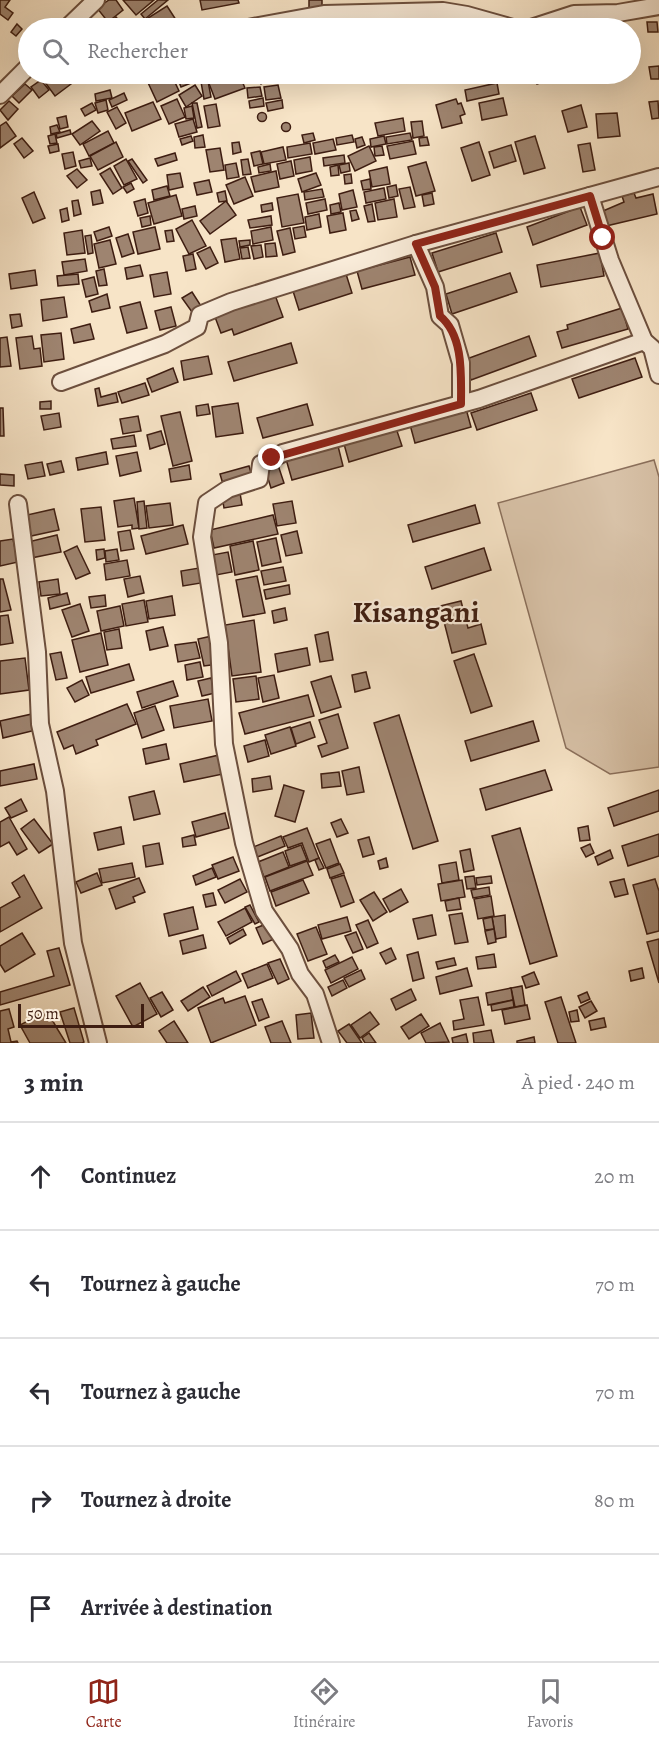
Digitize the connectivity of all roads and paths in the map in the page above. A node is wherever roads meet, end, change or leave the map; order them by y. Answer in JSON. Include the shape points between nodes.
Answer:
{"nodes":[{"id":1,"x":96,"y":0,"type":"edge"},
{"id":2,"x":659,"y":6,"type":"edge"},
{"id":3,"x":77,"y":18,"type":"edge"},
{"id":4,"x":302,"y":18,"type":"edge"},
{"id":5,"x":478,"y":18,"type":"edge"},
{"id":6,"x":562,"y":18,"type":"edge"},
{"id":7,"x":18,"y":77,"type":"edge"},
{"id":8,"x":0,"y":95,"type":"edge"},
{"id":9,"x":659,"y":177,"type":"edge"},
{"id":10,"x":590,"y":196,"type":"junction"},
{"id":11,"x":416,"y":244,"type":"junction"},
{"id":12,"x":644,"y":340,"type":"junction"},
{"id":13,"x":659,"y":375,"type":"edge"},
{"id":14,"x":61,"y":382,"type":"dead end"},
{"id":15,"x":461,"y":404,"type":"junction"},
{"id":16,"x":18,"y":504,"type":"dead end"},
{"id":17,"x":99,"y":1043,"type":"edge"},
{"id":18,"x":331,"y":1043,"type":"edge"}],
"edges":[{"from":1,"to":3,"type":"street"},
{"from":2,"to":6,"type":"street"},
{"from":4,"to":5,"type":"street","via":[[443,11]]},
{"from":7,"to":8,"type":"street"},
{"from":9,"to":10,"type":"street"},
{"from":10,"to":11,"type":"street"},
{"from":10,"to":12,"type":"street","via":[[610,260]]},
{"from":11,"to":14,"type":"street","via":[[231,302],[200,315],[197,327],[165,344]]},
{"from":11,"to":15,"type":"street","via":[[435,287],[440,316],[450,325],[461,363]]},
{"from":12,"to":13,"type":"street","via":[[652,348]]},
{"from":12,"to":15,"type":"street"},
{"from":15,"to":18,"type":"street","via":[[283,453],[261,464],[259,479],[228,489],[207,503],[202,537],[219,643],[224,744],[244,843],[264,911],[315,994]]},
{"from":16,"to":17,"type":"street","via":[[37,652],[40,724],[55,791],[73,943]]}]}
